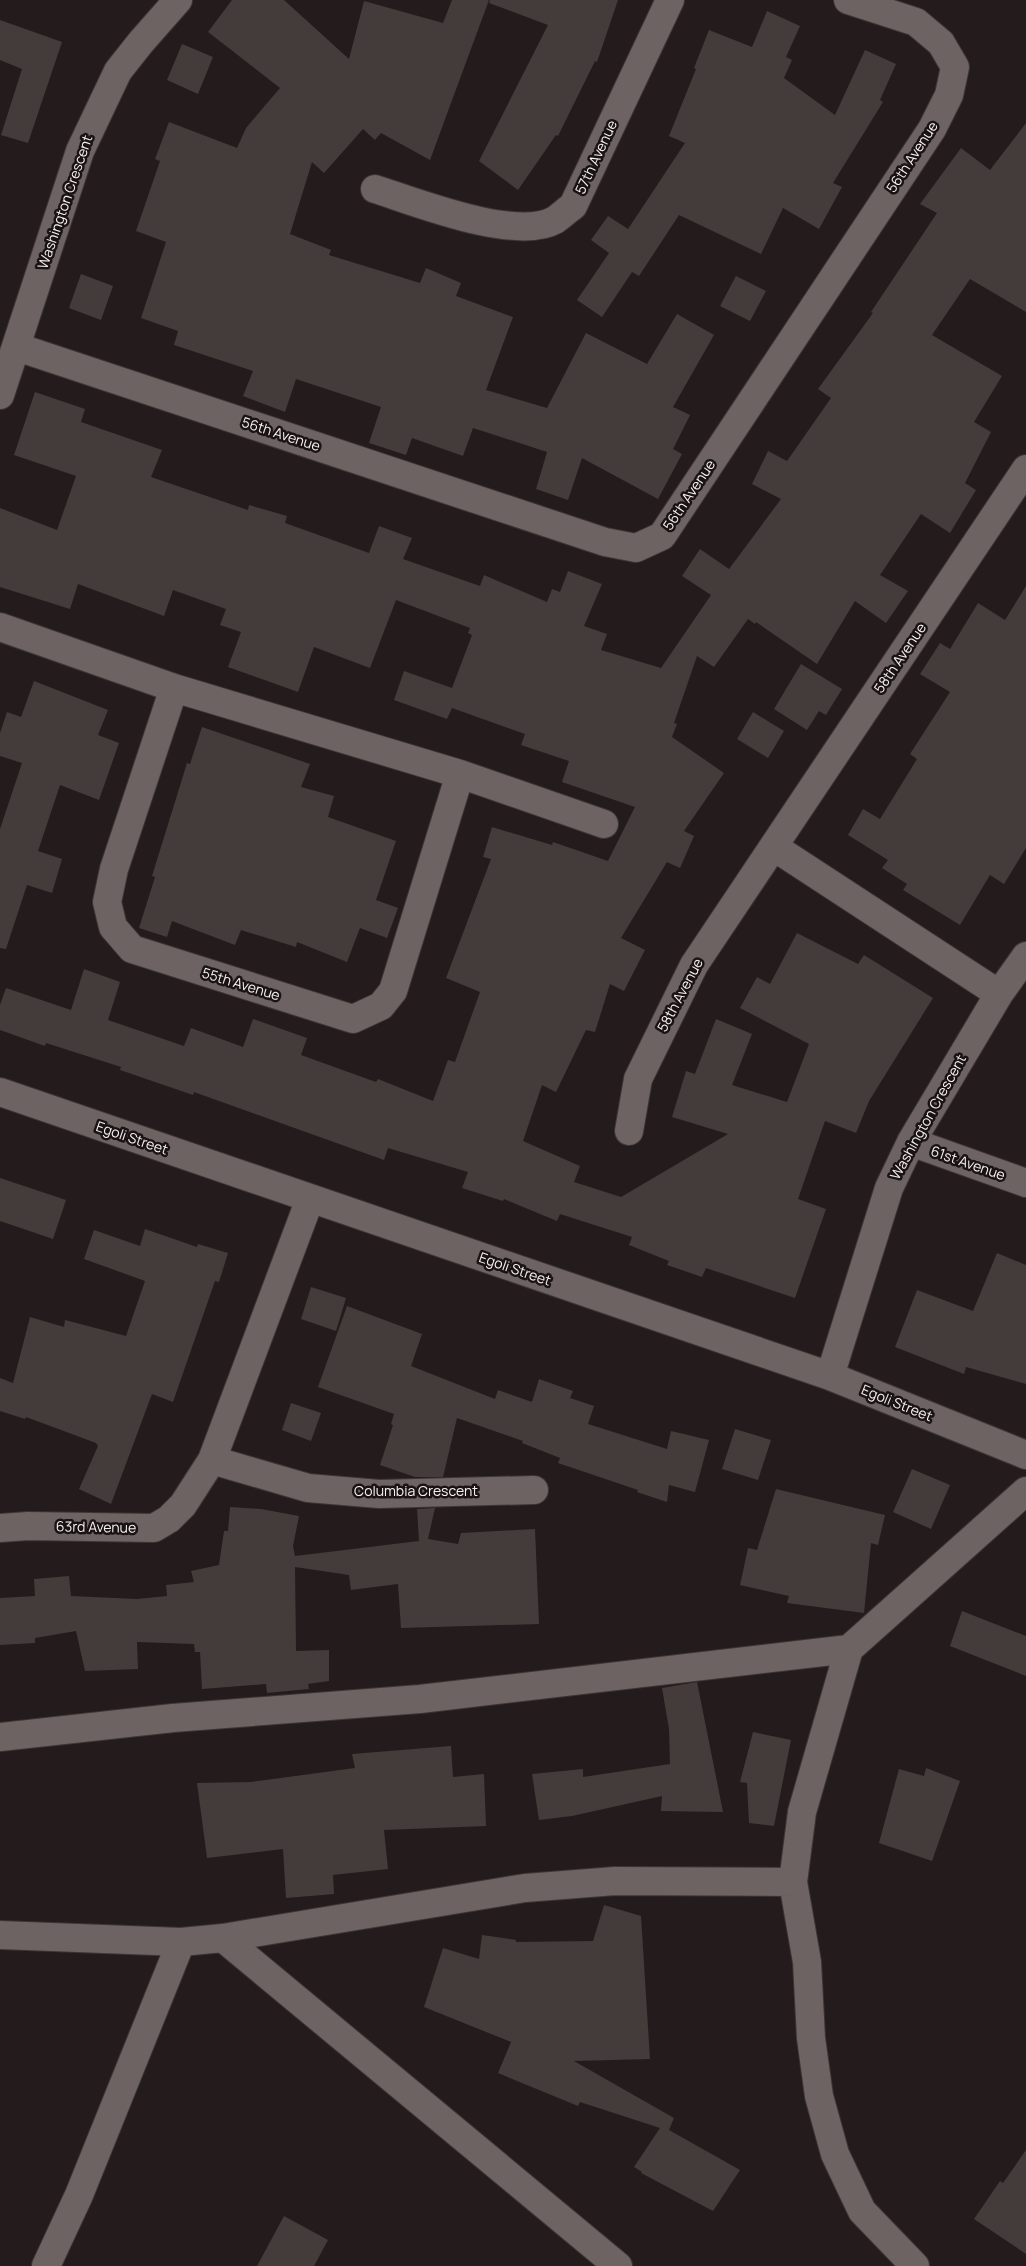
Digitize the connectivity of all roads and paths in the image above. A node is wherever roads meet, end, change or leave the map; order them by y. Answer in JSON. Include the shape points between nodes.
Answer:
{"nodes":[{"id":1,"x":178,"y":0,"type":"edge"},
{"id":2,"x":670,"y":0,"type":"edge"},
{"id":3,"x":848,"y":0,"type":"edge"},
{"id":4,"x":375,"y":189,"type":"dead end"},
{"id":5,"x":17,"y":347,"type":"junction"},
{"id":6,"x":0,"y":395,"type":"edge"},
{"id":7,"x":1026,"y":470,"type":"edge"},
{"id":8,"x":0,"y":627,"type":"edge"},
{"id":9,"x":174,"y":688,"type":"junction"},
{"id":10,"x":460,"y":774,"type":"junction"},
{"id":11,"x":604,"y":824,"type":"dead end"},
{"id":12,"x":774,"y":847,"type":"junction"},
{"id":13,"x":1026,"y":956,"type":"edge"},
{"id":14,"x":999,"y":994,"type":"junction"},
{"id":15,"x":0,"y":1092,"type":"edge"},
{"id":16,"x":629,"y":1131,"type":"dead end"},
{"id":17,"x":911,"y":1142,"type":"junction"},
{"id":18,"x":1026,"y":1183,"type":"edge"},
{"id":19,"x":310,"y":1199,"type":"junction"},
{"id":20,"x":830,"y":1376,"type":"junction"},
{"id":21,"x":1026,"y":1456,"type":"edge"},
{"id":22,"x":212,"y":1460,"type":"junction"},
{"id":23,"x":534,"y":1490,"type":"dead end"},
{"id":24,"x":1026,"y":1492,"type":"edge"},
{"id":25,"x":0,"y":1528,"type":"edge"},
{"id":26,"x":849,"y":1649,"type":"junction"},
{"id":27,"x":0,"y":1737,"type":"edge"},
{"id":28,"x":793,"y":1882,"type":"junction"},
{"id":29,"x":2,"y":1936,"type":"edge"},
{"id":30,"x":223,"y":1938,"type":"junction"},
{"id":31,"x":181,"y":1942,"type":"junction"},
{"id":32,"x":46,"y":2266,"type":"edge"},
{"id":33,"x":618,"y":2266,"type":"edge"},
{"id":34,"x":915,"y":2266,"type":"edge"}],
"edges":[{"from":1,"to":5,"type":"street","name":"Washington Crescent","via":[[118,71],[80,151]]},
{"from":2,"to":4,"type":"street","name":"57th Avenue","via":[[573,206],[554,220],[528,226],[485,223]]},
{"from":3,"to":5,"type":"street","name":"56th Avenue","via":[[916,22],[941,44],[956,67],[949,95],[932,129],[662,536],[636,548],[605,542]]},
{"from":5,"to":6,"type":"street","name":"Washington Crescent"},
{"from":7,"to":12,"type":"street","name":"58th Avenue"},
{"from":8,"to":9,"type":"street"},
{"from":9,"to":10,"type":"street"},
{"from":9,"to":10,"type":"street","name":"55th Avenue","via":[[114,869],[107,902],[113,927],[132,950],[352,1019],[381,1006],[393,992]]},
{"from":10,"to":11,"type":"street"},
{"from":12,"to":14,"type":"street"},
{"from":12,"to":16,"type":"street","name":"58th Avenue","via":[[694,965],[638,1079]]},
{"from":13,"to":14,"type":"street","name":"Washington Crescent"},
{"from":14,"to":17,"type":"street","name":"Washington Crescent"},
{"from":15,"to":19,"type":"street","name":"Egoli Street"},
{"from":17,"to":18,"type":"street","name":"61st Avenue"},
{"from":17,"to":20,"type":"street","name":"Washington Crescent","via":[[888,1188]]},
{"from":19,"to":20,"type":"street","name":"Egoli Street"},
{"from":19,"to":22,"type":"street"},
{"from":20,"to":21,"type":"street","name":"Egoli Street"},
{"from":22,"to":23,"type":"street","name":"Columbia Crescent","via":[[308,1488],[370,1494]]},
{"from":22,"to":25,"type":"street","name":"63rd Avenue","via":[[183,1505],[154,1528]]},
{"from":24,"to":26,"type":"street"},
{"from":26,"to":27,"type":"street","via":[[420,1699],[173,1718]]},
{"from":26,"to":28,"type":"street","via":[[802,1812]]},
{"from":28,"to":30,"type":"street","via":[[615,1881],[525,1888]]},
{"from":28,"to":34,"type":"street","via":[[807,1962],[811,2038],[819,2096],[835,2154],[862,2211]]},
{"from":29,"to":31,"type":"street"},
{"from":30,"to":31,"type":"street"},
{"from":30,"to":33,"type":"street"},
{"from":31,"to":32,"type":"street","via":[[79,2195]]}]}
